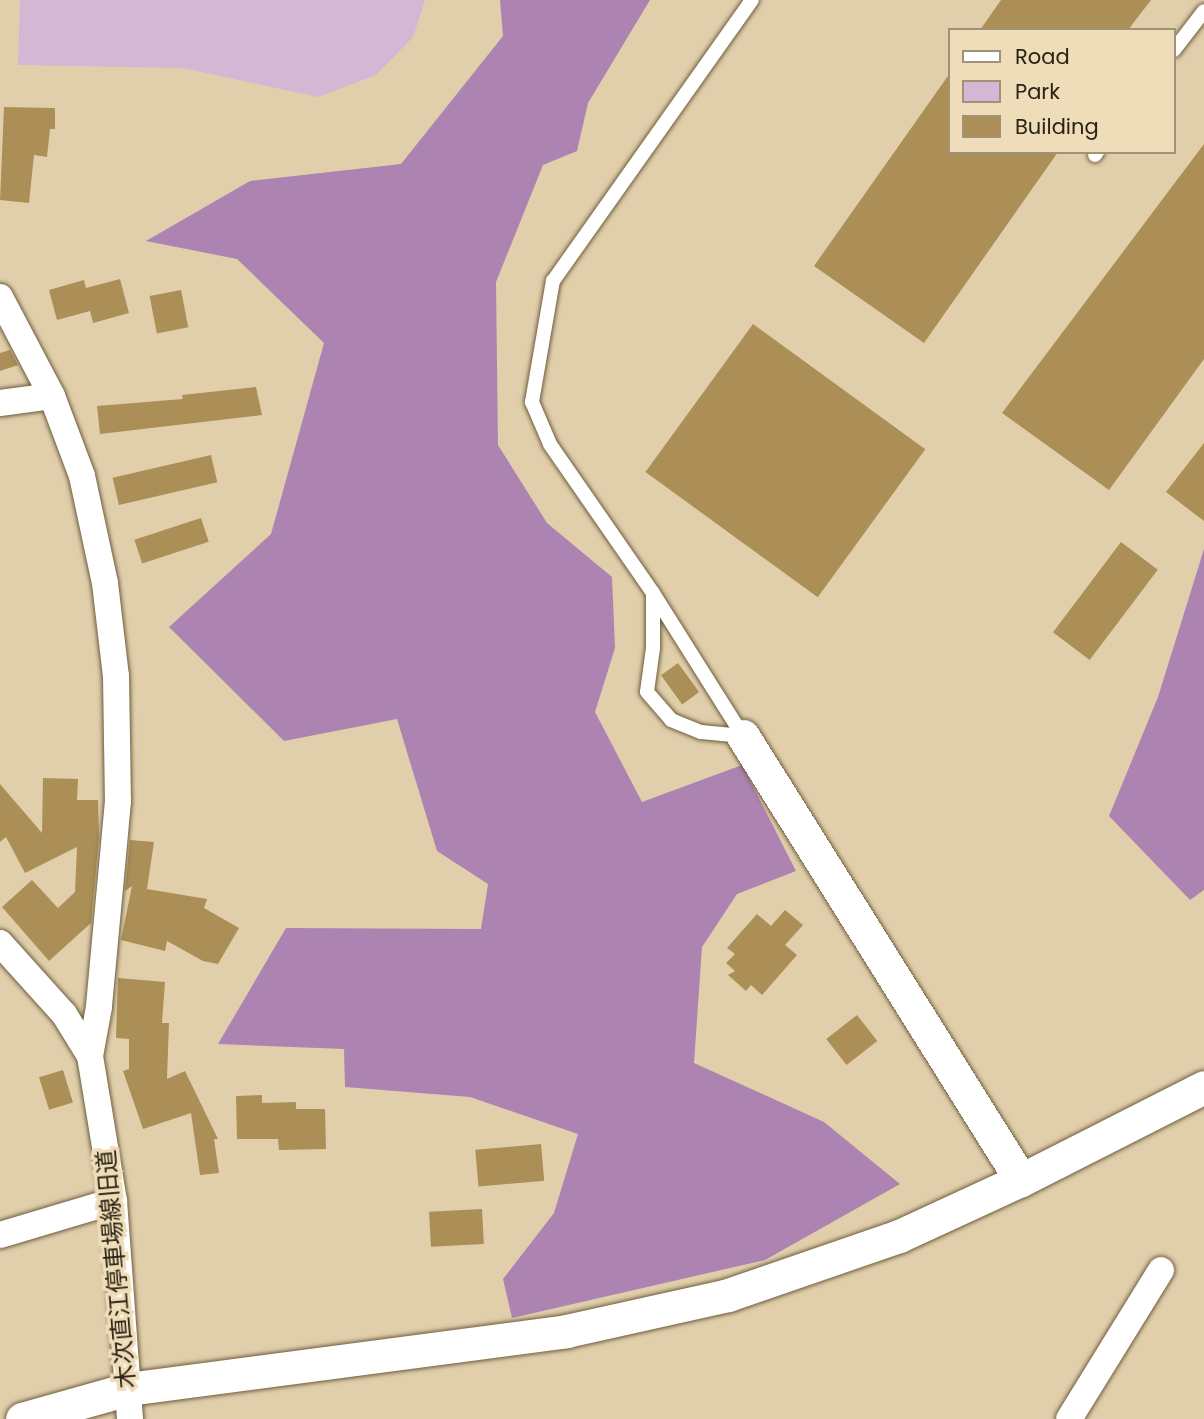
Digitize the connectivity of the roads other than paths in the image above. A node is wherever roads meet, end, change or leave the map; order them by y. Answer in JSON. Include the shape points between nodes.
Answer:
{"nodes":[{"id":1,"x":752,"y":0,"type":"edge"},
{"id":2,"x":1204,"y":11,"type":"edge"},
{"id":3,"x":1176,"y":47,"type":"edge"},
{"id":4,"x":0,"y":297,"type":"edge"},
{"id":5,"x":52,"y":396,"type":"junction"},
{"id":6,"x":0,"y":403,"type":"edge"},
{"id":7,"x":653,"y":593,"type":"junction"},
{"id":8,"x":743,"y":736,"type":"junction"},
{"id":9,"x":0,"y":943,"type":"edge"},
{"id":10,"x":90,"y":1056,"type":"junction"},
{"id":11,"x":1204,"y":1087,"type":"edge"},
{"id":12,"x":1021,"y":1180,"type":"junction"},
{"id":13,"x":114,"y":1200,"type":"junction"},
{"id":14,"x":0,"y":1235,"type":"edge"},
{"id":15,"x":1161,"y":1270,"type":"dead end"},
{"id":16,"x":129,"y":1404,"type":"edge"},
{"id":17,"x":22,"y":1419,"type":"edge"},
{"id":18,"x":1069,"y":1419,"type":"edge"}],
"edges":[{"from":1,"to":7,"type":"lane","via":[[553,281],[532,402],[550,444]]},
{"from":2,"to":3,"type":"lane"},
{"from":4,"to":5,"type":"street"},
{"from":5,"to":6,"type":"street"},
{"from":5,"to":10,"type":"street","via":[[82,476],[105,583],[116,676],[118,801],[99,1007]]},
{"from":7,"to":8,"type":"lane"},
{"from":7,"to":8,"type":"lane","via":[[647,692],[671,720],[701,732]]},
{"from":8,"to":12,"type":"street"},
{"from":9,"to":10,"type":"street","name":"木次直江停車場線旧道","via":[[64,1014]]},
{"from":10,"to":13,"type":"street","name":"木次直江停車場線旧道"},
{"from":11,"to":12,"type":"street"},
{"from":12,"to":16,"type":"street","via":[[899,1236],[728,1295],[566,1331]]},
{"from":13,"to":14,"type":"street"},
{"from":13,"to":16,"type":"street","name":"木次直江停車場線旧道"},
{"from":15,"to":18,"type":"street"},
{"from":16,"to":17,"type":"street"}]}
